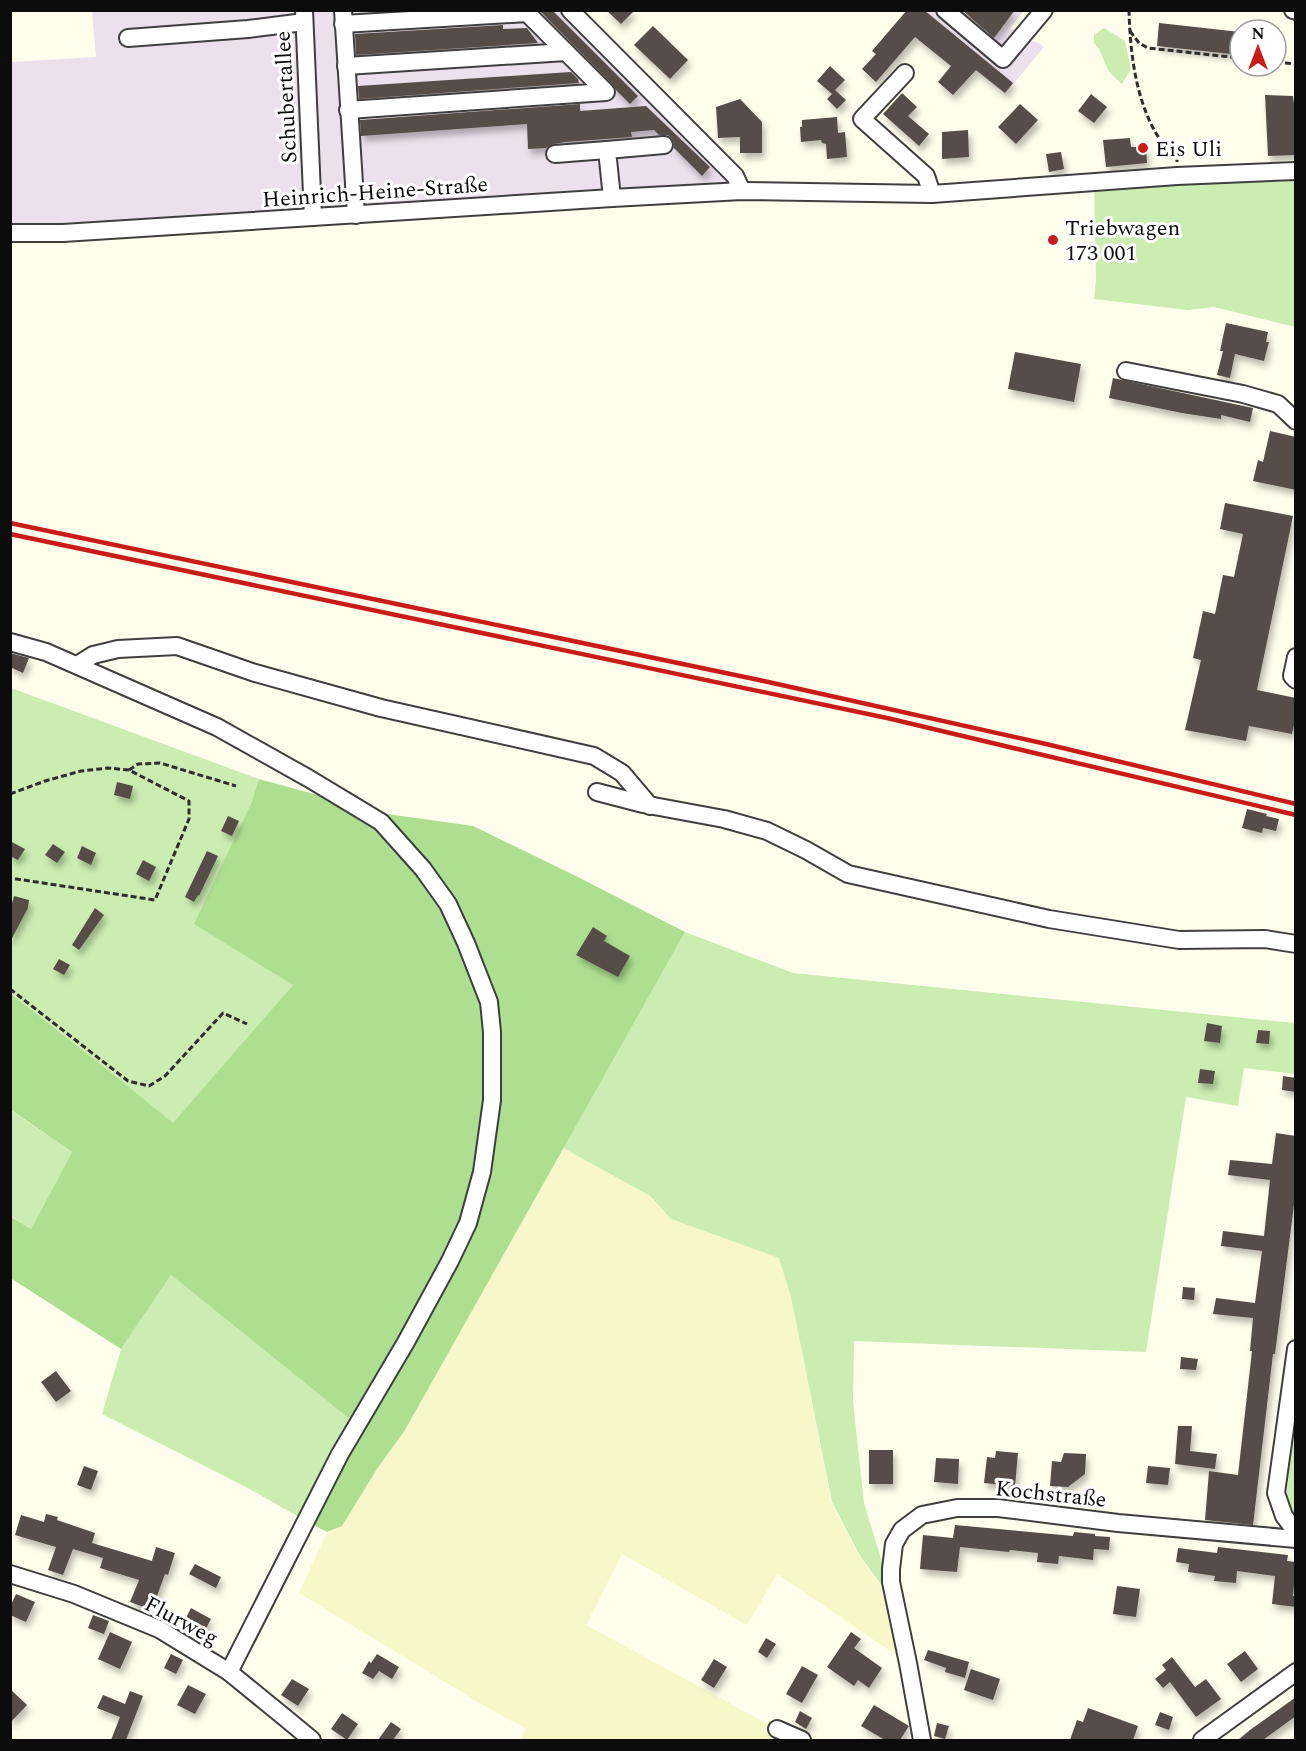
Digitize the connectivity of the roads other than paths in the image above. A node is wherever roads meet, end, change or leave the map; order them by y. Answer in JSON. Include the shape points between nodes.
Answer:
{"nodes":[{"id":1,"x":570,"y":10,"type":"edge"},
{"id":2,"x":945,"y":10,"type":"edge"},
{"id":3,"x":1044,"y":10,"type":"edge"},
{"id":4,"x":526,"y":12,"type":"edge"},
{"id":5,"x":304,"y":16,"type":"edge"},
{"id":6,"x":343,"y":17,"type":"edge"},
{"id":7,"x":128,"y":38,"type":"dead end"},
{"id":8,"x":566,"y":52,"type":"junction"},
{"id":9,"x":346,"y":66,"type":"junction"},
{"id":10,"x":905,"y":73,"type":"dead end"},
{"id":11,"x":348,"y":110,"type":"junction"},
{"id":12,"x":664,"y":145,"type":"dead end"},
{"id":13,"x":608,"y":150,"type":"junction"},
{"id":14,"x":555,"y":154,"type":"dead end"},
{"id":15,"x":1296,"y":171,"type":"edge"},
{"id":16,"x":742,"y":191,"type":"junction"},
{"id":17,"x":932,"y":194,"type":"junction"},
{"id":18,"x":612,"y":198,"type":"junction"},
{"id":19,"x":356,"y":215,"type":"junction"},
{"id":20,"x":313,"y":217,"type":"junction"},
{"id":21,"x":10,"y":233,"type":"edge"},
{"id":22,"x":1126,"y":371,"type":"dead end"},
{"id":23,"x":1296,"y":421,"type":"edge"},
{"id":24,"x":10,"y":642,"type":"edge"},
{"id":25,"x":1296,"y":657,"type":"edge"},
{"id":26,"x":76,"y":665,"type":"junction"},
{"id":27,"x":1296,"y":680,"type":"edge"},
{"id":28,"x":597,"y":792,"type":"dead end"},
{"id":29,"x":650,"y":806,"type":"junction"},
{"id":30,"x":1296,"y":944,"type":"edge"},
{"id":31,"x":1296,"y":1349,"type":"edge"},
{"id":32,"x":1296,"y":1532,"type":"edge"},
{"id":33,"x":1296,"y":1539,"type":"edge"},
{"id":34,"x":10,"y":1574,"type":"edge"},
{"id":35,"x":229,"y":1672,"type":"junction"},
{"id":36,"x":1296,"y":1672,"type":"edge"},
{"id":37,"x":777,"y":1729,"type":"dead end"},
{"id":38,"x":312,"y":1740,"type":"edge"},
{"id":39,"x":802,"y":1740,"type":"edge"},
{"id":40,"x":922,"y":1740,"type":"edge"},
{"id":41,"x":1206,"y":1740,"type":"edge"}],
"edges":[{"from":1,"to":16,"type":"street","via":[[735,176]]},
{"from":2,"to":3,"type":"street","via":[[1003,59]]},
{"from":4,"to":6,"type":"street"},
{"from":4,"to":8,"type":"street"},
{"from":5,"to":7,"type":"street","via":[[248,29]]},
{"from":5,"to":20,"type":"street","name":"Schubertallee"},
{"from":6,"to":9,"type":"street"},
{"from":8,"to":9,"type":"street"},
{"from":8,"to":11,"type":"street","via":[[606,92]]},
{"from":9,"to":11,"type":"street"},
{"from":10,"to":17,"type":"street","via":[[862,119],[926,176]]},
{"from":11,"to":19,"type":"street"},
{"from":12,"to":13,"type":"street"},
{"from":13,"to":14,"type":"street"},
{"from":13,"to":18,"type":"street"},
{"from":15,"to":17,"type":"street","name":"Heinrich-Heine-Straße"},
{"from":16,"to":17,"type":"street","name":"Heinrich-Heine-Straße"},
{"from":16,"to":18,"type":"street","name":"Heinrich-Heine-Straße"},
{"from":18,"to":19,"type":"street","name":"Heinrich-Heine-Straße"},
{"from":19,"to":20,"type":"street","name":"Heinrich-Heine-Straße"},
{"from":20,"to":21,"type":"street","name":"Heinrich-Heine-Straße"},
{"from":22,"to":23,"type":"street","via":[[1278,404]]},
{"from":24,"to":26,"type":"street"},
{"from":25,"to":27,"type":"street","via":[[1292,676]]},
{"from":26,"to":29,"type":"street","via":[[93,655],[118,649],[177,646],[255,673],[381,708],[594,756],[622,773]]},
{"from":26,"to":35,"type":"street","via":[[217,727],[381,822],[448,904],[489,1002],[492,1100],[482,1172],[468,1223],[406,1342],[340,1454]]},
{"from":28,"to":29,"type":"street"},
{"from":29,"to":30,"type":"street","via":[[767,831],[848,874],[1049,919],[1179,940],[1264,939]]},
{"from":31,"to":32,"type":"street","via":[[1276,1493],[1284,1516]]},
{"from":33,"to":40,"type":"street","name":"Kochstraße","via":[[998,1508],[957,1508],[922,1515],[902,1530],[894,1544],[891,1569]]},
{"from":34,"to":35,"type":"street","name":"Flurweg","via":[[74,1594],[159,1629]]},
{"from":35,"to":38,"type":"street","name":"Flurweg"},
{"from":36,"to":41,"type":"street"},
{"from":37,"to":39,"type":"street"}]}
